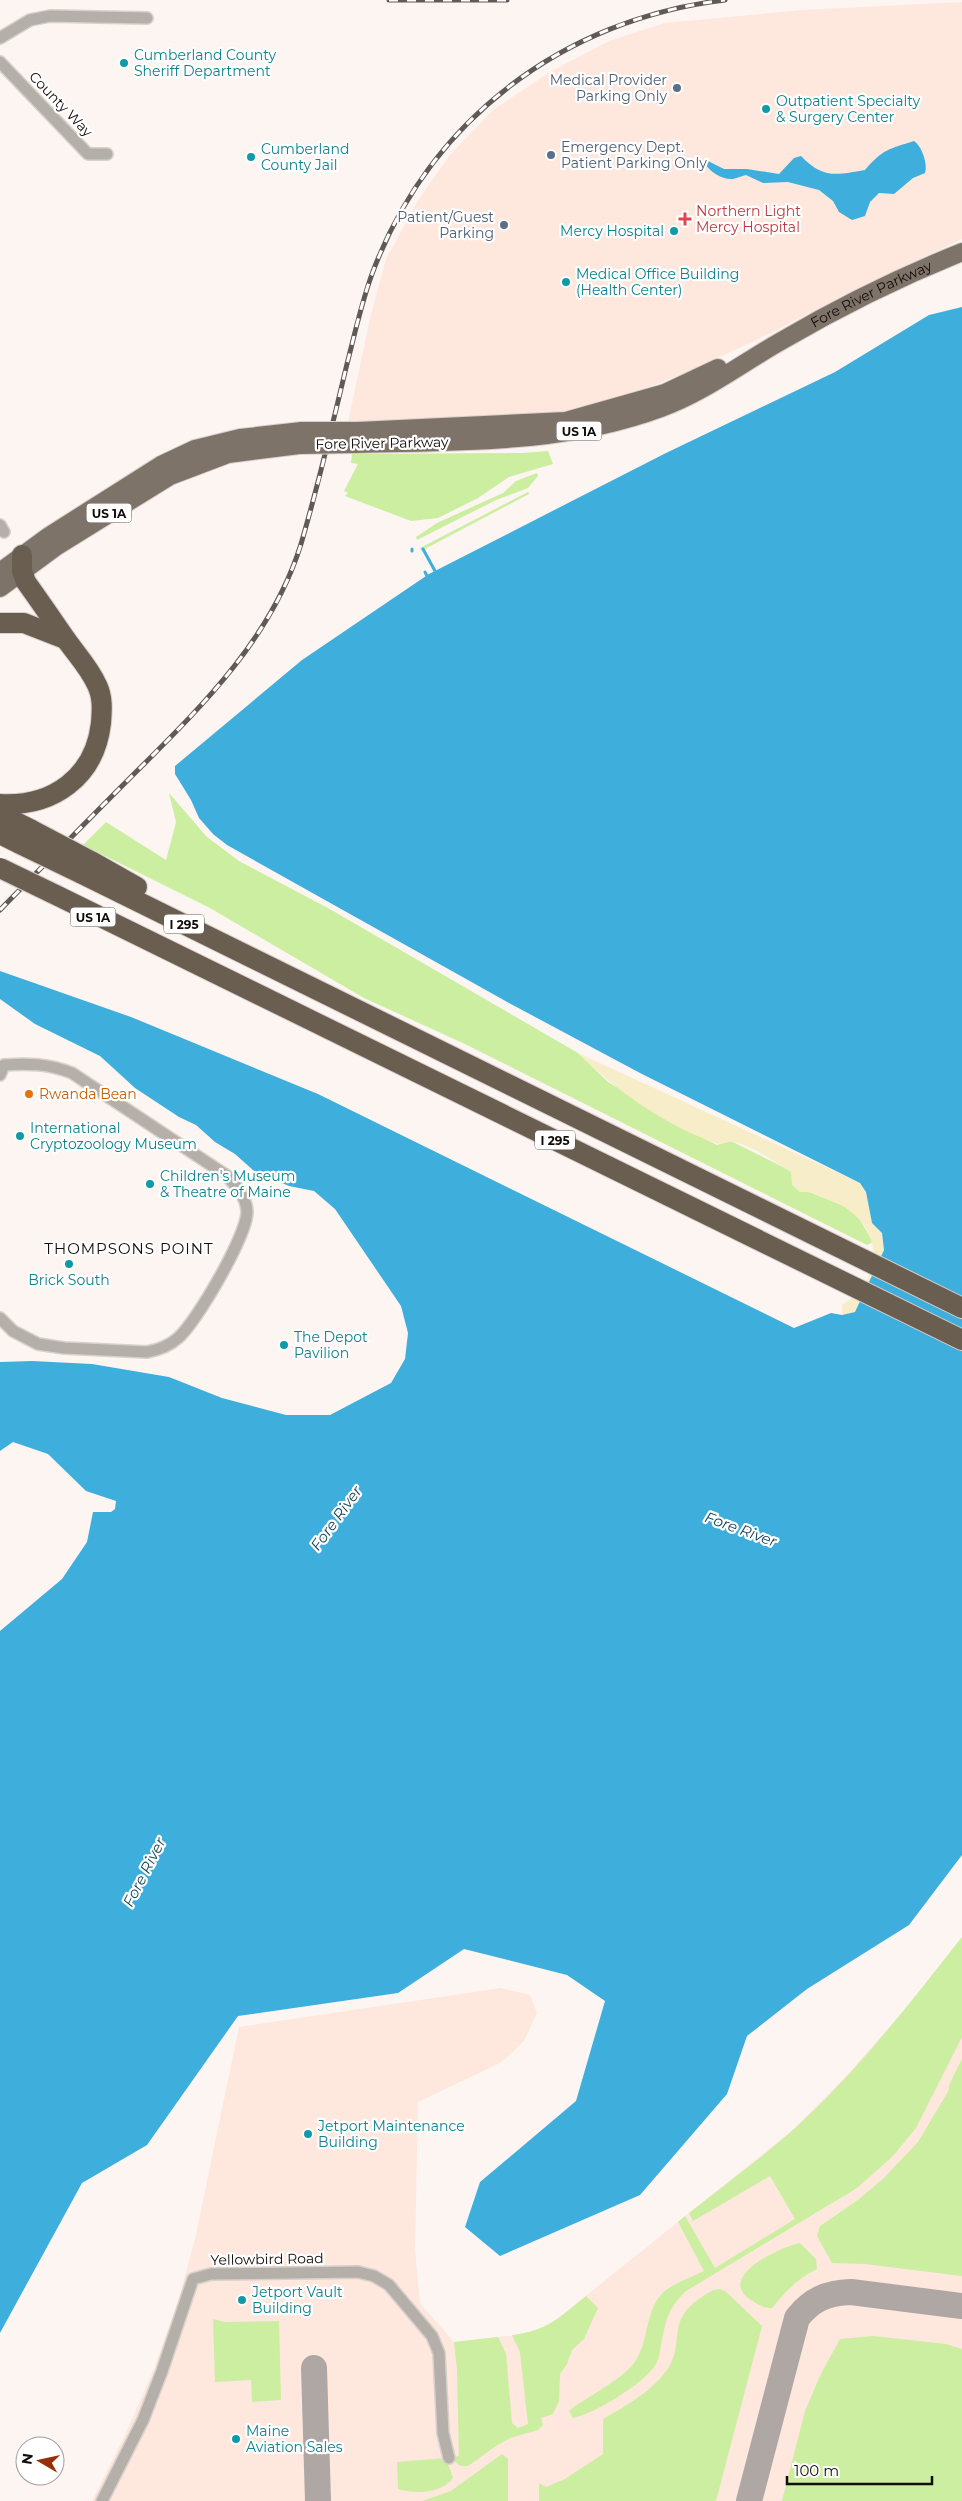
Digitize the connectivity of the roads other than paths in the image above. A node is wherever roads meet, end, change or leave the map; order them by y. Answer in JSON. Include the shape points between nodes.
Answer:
{"nodes":[{"id":1,"x":147,"y":18,"type":"dead end"},
{"id":2,"x":0,"y":38,"type":"edge"},
{"id":3,"x":0,"y":62,"type":"edge"},
{"id":4,"x":107,"y":154,"type":"dead end"},
{"id":5,"x":962,"y":252,"type":"edge"},
{"id":6,"x":22,"y":563,"type":"junction"},
{"id":7,"x":0,"y":572,"type":"edge"},
{"id":8,"x":0,"y":588,"type":"edge"},
{"id":9,"x":0,"y":622,"type":"edge"},
{"id":10,"x":66,"y":639,"type":"junction"},
{"id":11,"x":0,"y":804,"type":"edge"},
{"id":12,"x":0,"y":814,"type":"edge"},
{"id":13,"x":0,"y":834,"type":"edge"},
{"id":14,"x":26,"y":837,"type":"junction"},
{"id":15,"x":0,"y":868,"type":"edge"},
{"id":16,"x":0,"y":881,"type":"edge"},
{"id":17,"x":56,"y":899,"type":"junction"},
{"id":18,"x":132,"y":932,"type":"joint"},
{"id":19,"x":0,"y":1075,"type":"edge"},
{"id":20,"x":962,"y":1308,"type":"edge"},
{"id":21,"x":0,"y":1318,"type":"edge"},
{"id":22,"x":962,"y":1340,"type":"edge"},
{"id":23,"x":449,"y":2458,"type":"dead end"},
{"id":24,"x":102,"y":2501,"type":"edge"}],
"edges":[{"from":1,"to":2,"type":"street","via":[[50,16],[30,20]]},
{"from":3,"to":4,"type":"street","name":"County Way","via":[[88,154]]},
{"from":5,"to":6,"type":"main road","name":"Fore River Parkway","number":"US 1A","bridge":true,"via":[[870,291],[781,340],[701,390],[621,421],[543,437],[301,438],[244,444],[161,465]]},
{"from":6,"to":7,"type":"main road","name":"Fore River Parkway","number":"US 1A"},
{"from":6,"to":8,"type":"main road","name":"Fore River Parkway","number":"US 1A"},
{"from":6,"to":10,"type":"highway","via":[[26,582]]},
{"from":9,"to":10,"type":"highway","via":[[24,624]]},
{"from":10,"to":11,"type":"highway","via":[[98,687],[102,701],[99,737],[84,768],[62,791],[38,800]]},
{"from":12,"to":14,"type":"highway"},
{"from":13,"to":14,"type":"highway","number":"I 295"},
{"from":14,"to":20,"type":"highway","number":"I 295","bridge":true,"via":[[288,974]]},
{"from":15,"to":17,"type":"highway","bridge":true},
{"from":16,"to":17,"type":"highway","number":"US 1A"},
{"from":17,"to":18,"type":"highway","number":"US 1A"},
{"from":18,"to":22,"type":"highway","number":"I 295"},
{"from":19,"to":21,"type":"street","via":[[4,1065],[25,1063],[52,1066],[72,1073],[226,1175],[240,1191],[247,1211],[239,1241],[190,1324],[171,1344],[147,1352],[51,1347],[24,1338]]},
{"from":23,"to":24,"type":"street","name":"Yellowbird Road","via":[[443,2433],[439,2353],[432,2336],[388,2285],[374,2276],[358,2272],[211,2274],[193,2279],[143,2420]]}]}
